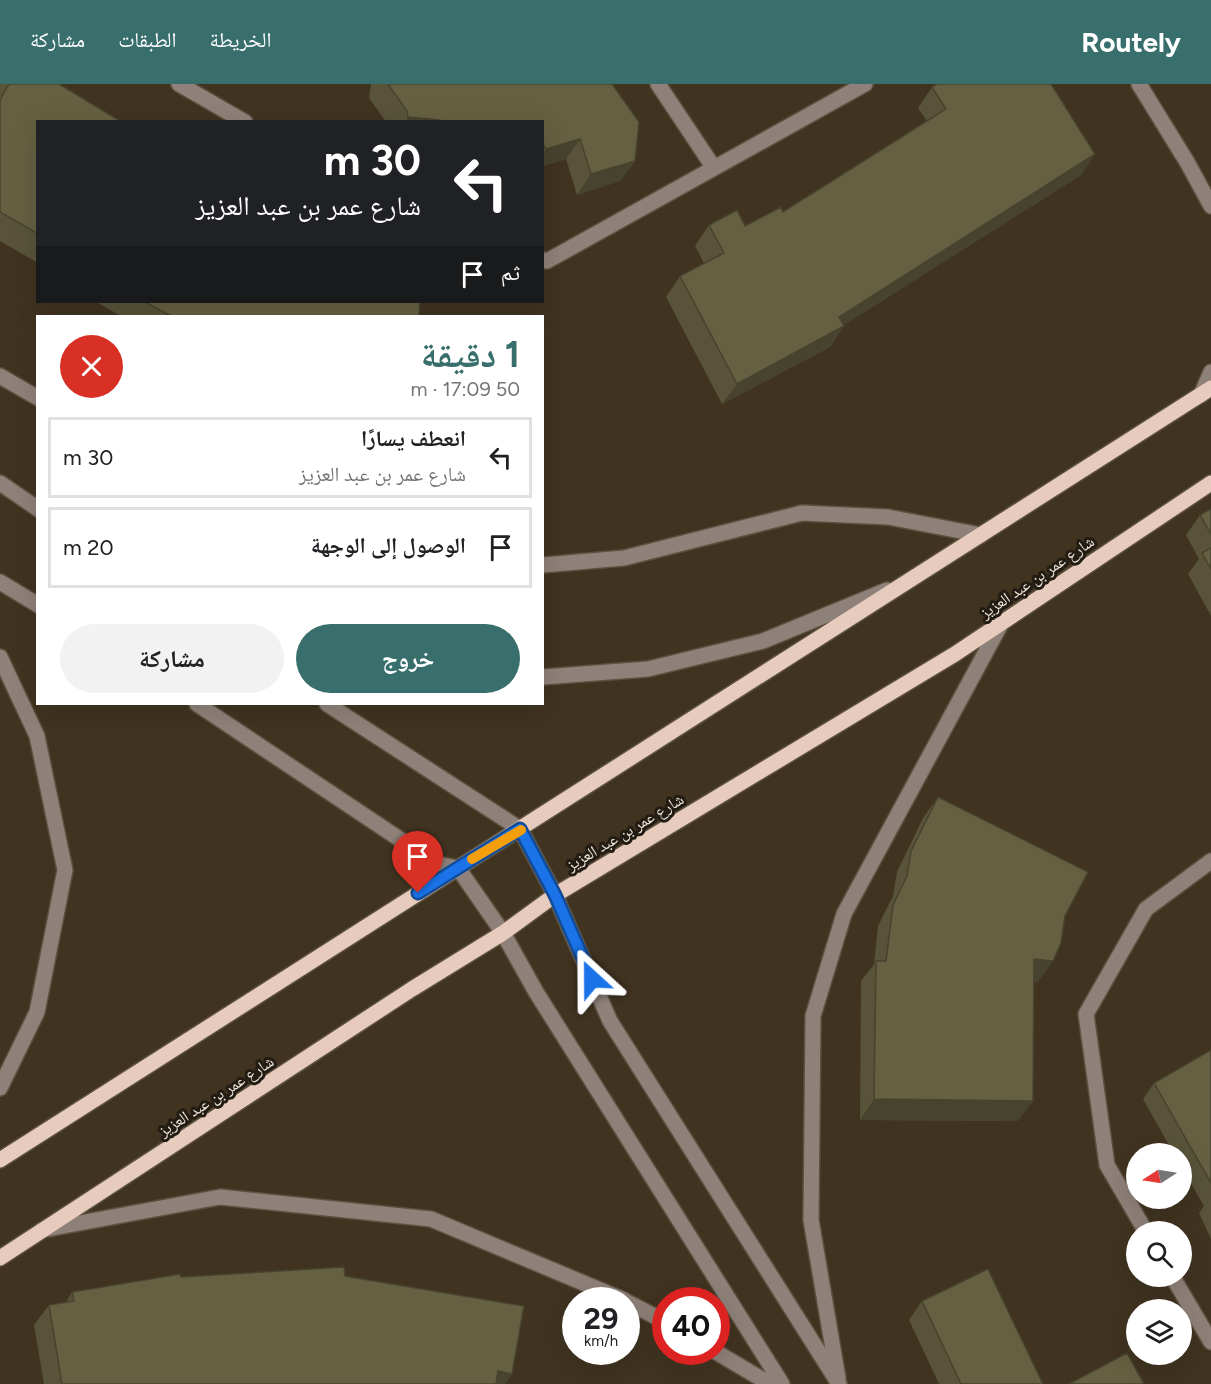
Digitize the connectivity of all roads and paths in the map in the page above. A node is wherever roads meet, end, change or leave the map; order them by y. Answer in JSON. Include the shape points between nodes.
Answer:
{"nodes":[{"id":1,"x":179,"y":84,"type":"edge"},
{"id":2,"x":658,"y":84,"type":"edge"},
{"id":3,"x":865,"y":84,"type":"edge"},
{"id":4,"x":1139,"y":84,"type":"edge"},
{"id":5,"x":242,"y":120,"type":"edge"},
{"id":6,"x":714,"y":168,"type":"junction"},
{"id":7,"x":1211,"y":206,"type":"edge"},
{"id":8,"x":544,"y":260,"type":"edge"},
{"id":9,"x":1211,"y":372,"type":"edge"},
{"id":10,"x":0,"y":376,"type":"edge"},
{"id":11,"x":1206,"y":392,"type":"edge"},
{"id":12,"x":36,"y":397,"type":"edge"},
{"id":13,"x":0,"y":483,"type":"edge"},
{"id":14,"x":1211,"y":483,"type":"edge"},
{"id":15,"x":36,"y":508,"type":"edge"},
{"id":16,"x":981,"y":535,"type":"junction"},
{"id":17,"x":544,"y":565,"type":"edge"},
{"id":18,"x":912,"y":579,"type":"junction"},
{"id":19,"x":0,"y":582,"type":"edge"},
{"id":20,"x":36,"y":604,"type":"edge"},
{"id":21,"x":1002,"y":622,"type":"junction"},
{"id":22,"x":0,"y":657,"type":"edge"},
{"id":23,"x":544,"y":677,"type":"edge"},
{"id":24,"x":198,"y":705,"type":"edge"},
{"id":25,"x":329,"y":705,"type":"edge"},
{"id":26,"x":520,"y":829,"type":"junction"},
{"id":27,"x":1211,"y":861,"type":"edge"},
{"id":28,"x":458,"y":868,"type":"junction"},
{"id":29,"x":555,"y":895,"type":"junction"},
{"id":30,"x":503,"y":933,"type":"junction"},
{"id":31,"x":0,"y":1088,"type":"edge"},
{"id":32,"x":0,"y":1160,"type":"edge"},
{"id":33,"x":1140,"y":1221,"type":"edge"},
{"id":34,"x":42,"y":1230,"type":"junction"},
{"id":35,"x":0,"y":1258,"type":"edge"},
{"id":36,"x":593,"y":1287,"type":"edge"},
{"id":37,"x":1178,"y":1287,"type":"edge"},
{"id":38,"x":1211,"y":1342,"type":"edge"},
{"id":39,"x":730,"y":1360,"type":"edge"},
{"id":40,"x":770,"y":1384,"type":"edge"},
{"id":41,"x":782,"y":1384,"type":"edge"},
{"id":42,"x":839,"y":1384,"type":"edge"}],
"edges":[{"from":1,"to":5,"type":"street"},
{"from":2,"to":6,"type":"street"},
{"from":3,"to":6,"type":"street"},
{"from":4,"to":7,"type":"street"},
{"from":6,"to":8,"type":"street"},
{"from":9,"to":11,"type":"street"},
{"from":10,"to":12,"type":"street"},
{"from":11,"to":16,"type":"main road"},
{"from":13,"to":15,"type":"street"},
{"from":14,"to":21,"type":"main road","name":"شارع عمر بن عبد العزيز"},
{"from":16,"to":17,"type":"street","via":[[888,516],[802,513],[624,558]]},
{"from":16,"to":18,"type":"main road"},
{"from":18,"to":23,"type":"street","via":[[763,641],[648,669]]},
{"from":18,"to":26,"type":"main road"},
{"from":19,"to":20,"type":"street"},
{"from":21,"to":29,"type":"main road","name":"شارع عمر بن عبد العزيز"},
{"from":21,"to":42,"type":"street","via":[[844,914],[813,1016],[811,1220]]},
{"from":22,"to":31,"type":"street","via":[[37,736],[65,870],[37,1012]]},
{"from":24,"to":28,"type":"street","via":[[437,864]]},
{"from":25,"to":26,"type":"street"},
{"from":26,"to":28,"type":"main road"},
{"from":26,"to":29,"type":"street"},
{"from":27,"to":33,"type":"street","via":[[1146,909],[1086,1014],[1107,1165]]},
{"from":28,"to":30,"type":"street"},
{"from":28,"to":32,"type":"main road"},
{"from":29,"to":30,"type":"main road","name":"شارع عمر بن عبد العزيز"},
{"from":29,"to":42,"type":"street","via":[[610,1021]]},
{"from":30,"to":34,"type":"main road","name":"شارع عمر بن عبد العزيز"},
{"from":30,"to":41,"type":"street"},
{"from":34,"to":35,"type":"main road","name":"شارع عمر بن عبد العزيز"},
{"from":34,"to":36,"type":"street","via":[[220,1197],[431,1219]]},
{"from":37,"to":38,"type":"street"},
{"from":39,"to":40,"type":"street"}]}
